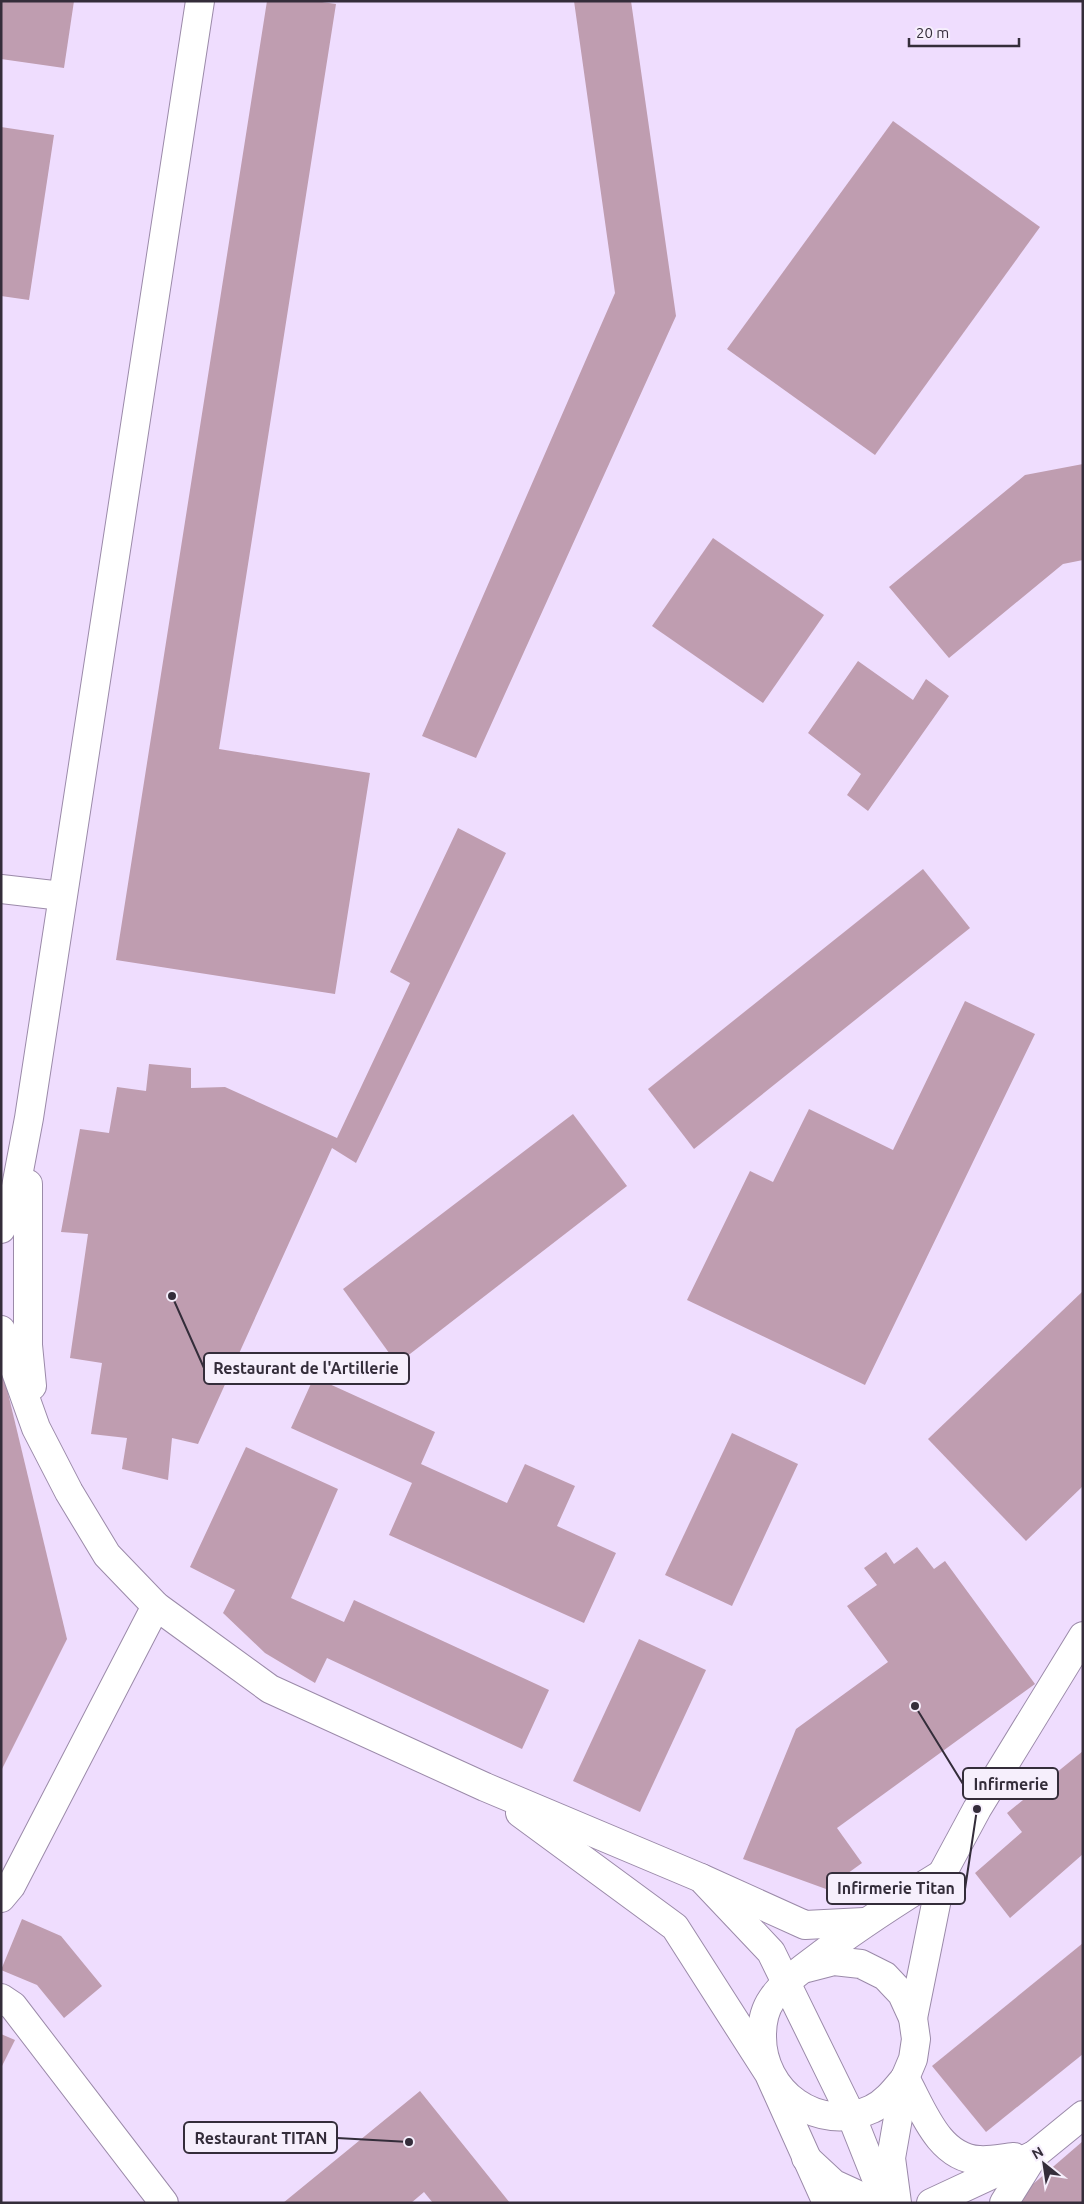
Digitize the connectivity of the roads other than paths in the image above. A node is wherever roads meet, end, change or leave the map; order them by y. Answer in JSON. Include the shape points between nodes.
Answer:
{"nodes":[{"id":1,"x":200,"y":1,"type":"edge"},
{"id":2,"x":1,"y":889,"type":"edge"},
{"id":3,"x":62,"y":896,"type":"junction"},
{"id":4,"x":29,"y":1118,"type":"junction"},
{"id":5,"x":1,"y":1160,"type":"edge"},
{"id":6,"x":1,"y":1229,"type":"edge"},
{"id":7,"x":1,"y":1330,"type":"edge"},
{"id":8,"x":36,"y":1428,"type":"junction"},
{"id":9,"x":156,"y":1606,"type":"junction"},
{"id":10,"x":1083,"y":1636,"type":"edge"},
{"id":11,"x":485,"y":1786,"type":"junction"},
{"id":12,"x":942,"y":1874,"type":"junction"},
{"id":13,"x":701,"y":1878,"type":"junction"},
{"id":14,"x":1,"y":1898,"type":"edge"},
{"id":15,"x":864,"y":1922,"type":"junction"},
{"id":16,"x":786,"y":1981,"type":"junction"},
{"id":17,"x":1,"y":1998,"type":"edge"},
{"id":18,"x":913,"y":2018,"type":"junction"},
{"id":19,"x":769,"y":2074,"type":"junction"},
{"id":20,"x":905,"y":2078,"type":"junction"},
{"id":21,"x":1083,"y":2114,"type":"edge"},
{"id":22,"x":851,"y":2115,"type":"junction"},
{"id":23,"x":1034,"y":2155,"type":"junction"},
{"id":24,"x":806,"y":2158,"type":"junction"},
{"id":25,"x":164,"y":2203,"type":"edge"},
{"id":26,"x":827,"y":2203,"type":"edge"},
{"id":27,"x":882,"y":2203,"type":"edge"},
{"id":28,"x":886,"y":2203,"type":"edge"},
{"id":29,"x":897,"y":2203,"type":"edge"},
{"id":30,"x":931,"y":2203,"type":"edge"},
{"id":31,"x":1004,"y":2203,"type":"edge"}],
"edges":[{"from":1,"to":3,"type":"street"},
{"from":2,"to":3,"type":"street"},
{"from":3,"to":4,"type":"street"},
{"from":4,"to":5,"type":"street"},
{"from":4,"to":6,"type":"street","via":[[12,1208]]},
{"from":4,"to":8,"type":"street","via":[[28,1345]]},
{"from":7,"to":8,"type":"street"},
{"from":8,"to":9,"type":"street","via":[[107,1555]]},
{"from":9,"to":11,"type":"street","via":[[270,1689]]},
{"from":9,"to":14,"type":"street","via":[[11,1886]]},
{"from":10,"to":12,"type":"street","via":[[977,1810]]},
{"from":11,"to":13,"type":"street"},
{"from":11,"to":19,"type":"street","via":[[675,1927]]},
{"from":12,"to":15,"type":"street"},
{"from":12,"to":18,"type":"street"},
{"from":13,"to":15,"type":"street","via":[[806,1924]]},
{"from":13,"to":16,"type":"street","via":[[771,1952]]},
{"from":15,"to":16,"type":"street"},
{"from":16,"to":18,"type":"street","via":[[809,1967],[834,1961],[861,1964],[885,1976],[902,1994]]},
{"from":16,"to":19,"type":"street","via":[[771,2001],[762,2024],[762,2050]]},
{"from":16,"to":22,"type":"street"},
{"from":17,"to":25,"type":"street","via":[[13,2006]]},
{"from":18,"to":20,"type":"street","via":[[916,2039],[913,2059]]},
{"from":19,"to":22,"type":"street","via":[[783,2093],[803,2108],[826,2115]]},
{"from":19,"to":24,"type":"street"},
{"from":20,"to":22,"type":"street","via":[[890,2096],[872,2108]]},
{"from":20,"to":23,"type":"street","via":[[939,2140],[960,2155],[978,2160]]},
{"from":20,"to":29,"type":"street","via":[[891,2158]]},
{"from":21,"to":23,"type":"street"},
{"from":22,"to":28,"type":"street"},
{"from":23,"to":30,"type":"street"},
{"from":23,"to":31,"type":"street"},
{"from":24,"to":26,"type":"street"},
{"from":24,"to":27,"type":"street","via":[[834,2184]]}]}
